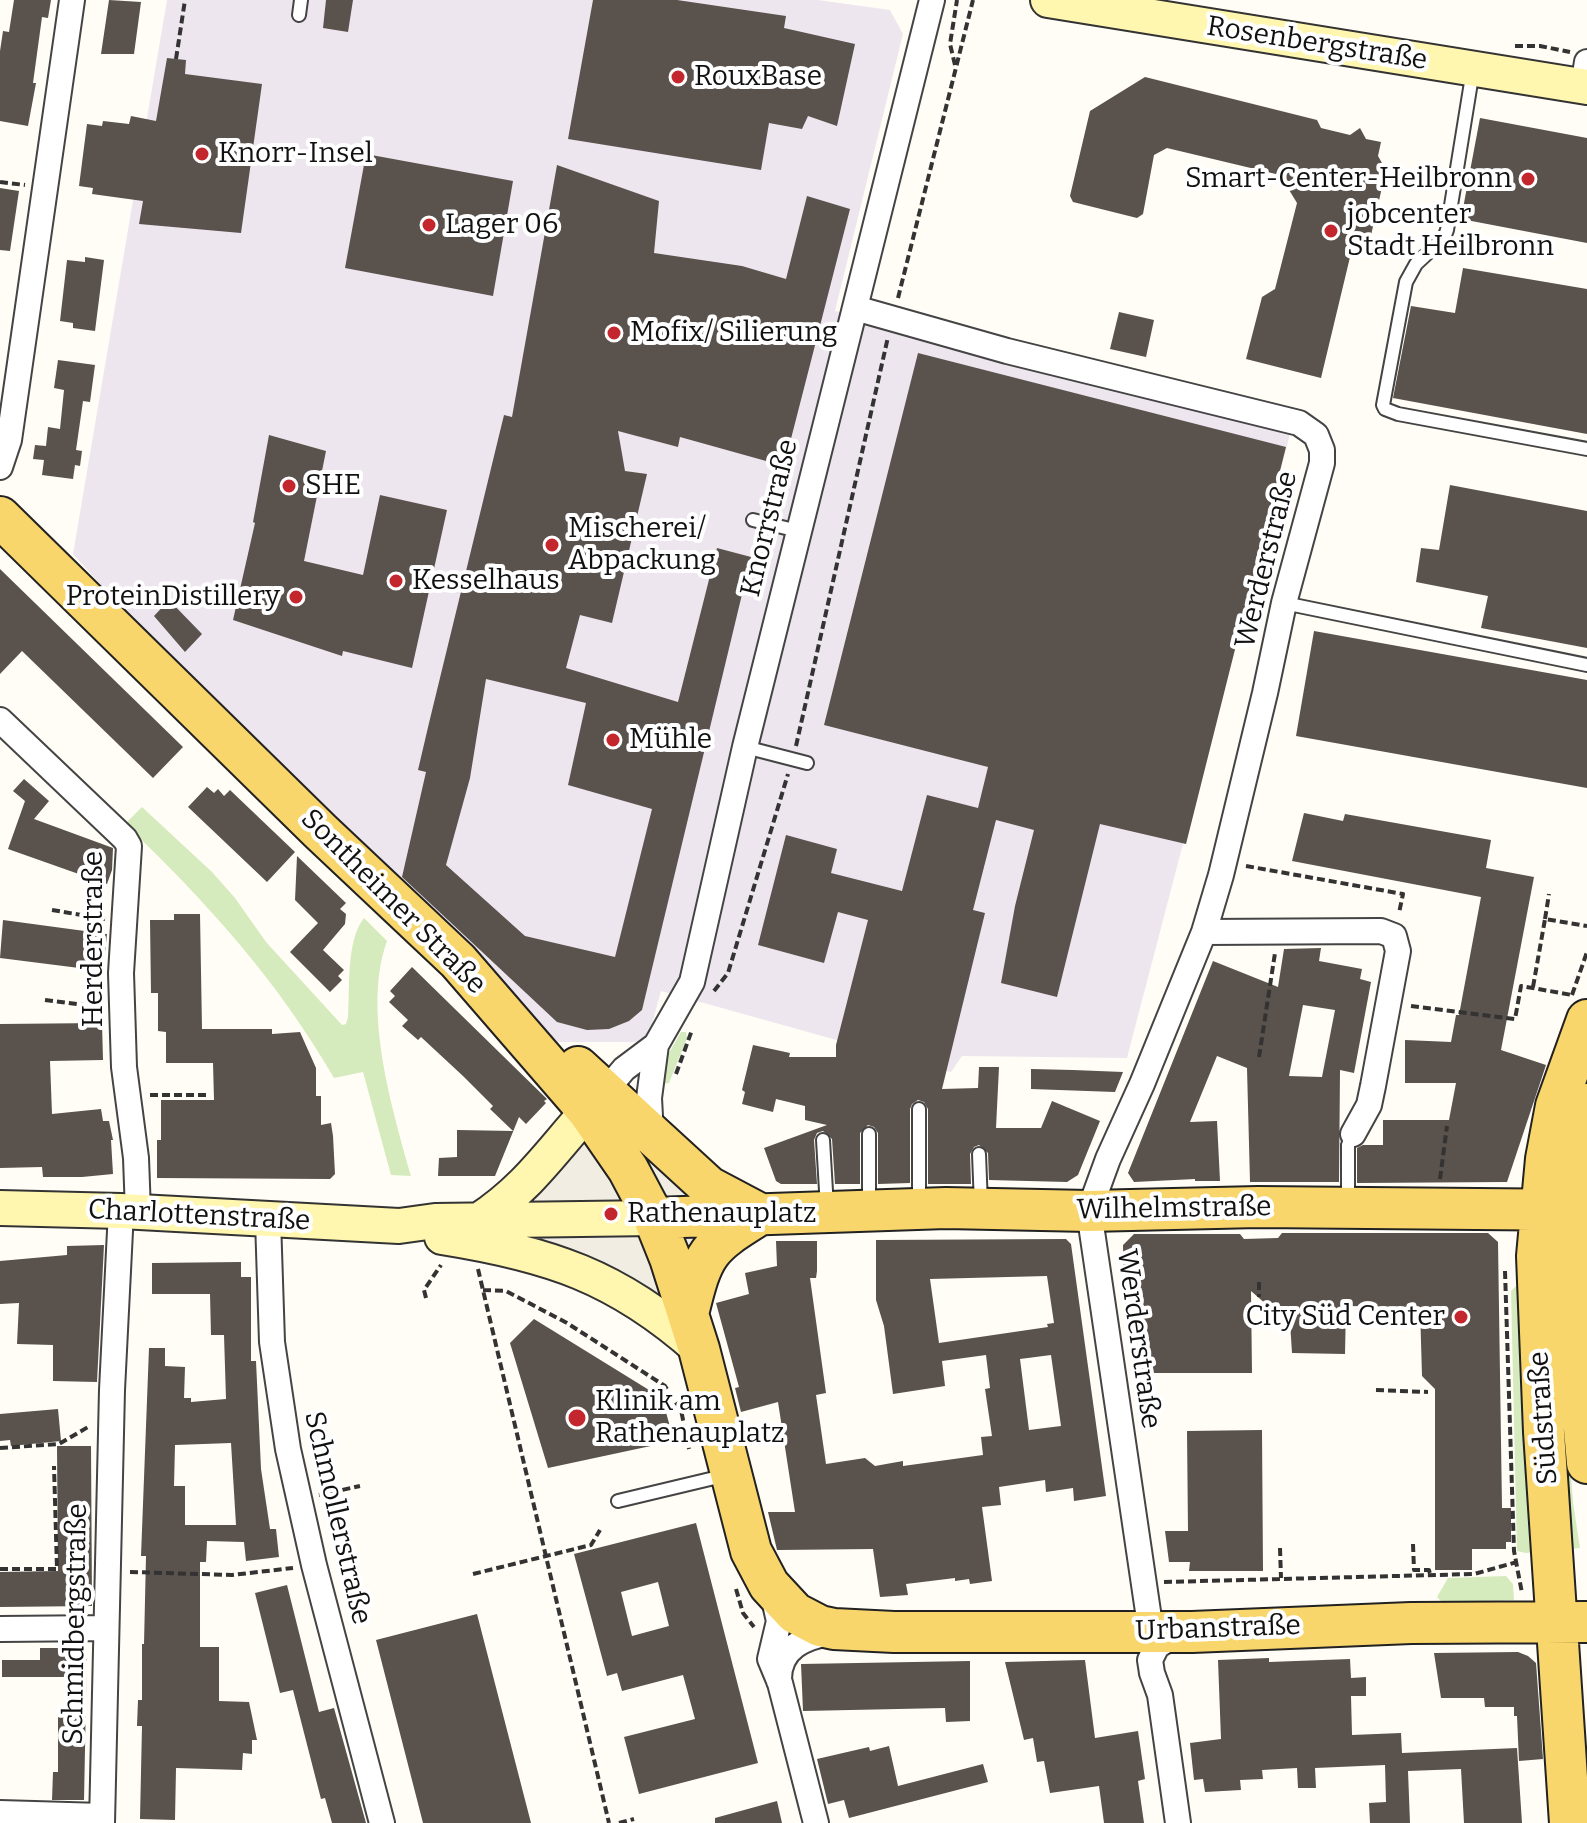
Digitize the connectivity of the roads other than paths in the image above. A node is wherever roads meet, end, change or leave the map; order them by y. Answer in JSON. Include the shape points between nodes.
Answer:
{"nodes":[{"id":1,"x":72,"y":0,"type":"edge"},
{"id":2,"x":301,"y":0,"type":"edge"},
{"id":3,"x":932,"y":0,"type":"edge"},
{"id":4,"x":1048,"y":0,"type":"edge"},
{"id":5,"x":299,"y":15,"type":"dead end"},
{"id":6,"x":1473,"y":70,"type":"junction"},
{"id":7,"x":1586,"y":79,"type":"edge"},
{"id":8,"x":855,"y":308,"type":"junction"},
{"id":9,"x":1587,"y":449,"type":"edge"},
{"id":10,"x":0,"y":467,"type":"edge"},
{"id":11,"x":0,"y":517,"type":"edge"},
{"id":12,"x":753,"y":520,"type":"dead end"},
{"id":13,"x":798,"y":531,"type":"junction"},
{"id":14,"x":1284,"y":603,"type":"junction"},
{"id":15,"x":1587,"y":665,"type":"edge"},
{"id":16,"x":0,"y":720,"type":"edge"},
{"id":17,"x":745,"y":747,"type":"junction"},
{"id":18,"x":807,"y":763,"type":"dead end"},
{"id":19,"x":1204,"y":932,"type":"junction"},
{"id":20,"x":1580,"y":1007,"type":"edge"},
{"id":21,"x":656,"y":1045,"type":"junction"},
{"id":22,"x":596,"y":1102,"type":"junction"},
{"id":23,"x":1587,"y":1104,"type":"edge"},
{"id":24,"x":919,"y":1109,"type":"dead end"},
{"id":25,"x":869,"y":1134,"type":"dead end"},
{"id":26,"x":1353,"y":1134,"type":"joint"},
{"id":27,"x":651,"y":1135,"type":"junction"},
{"id":28,"x":823,"y":1140,"type":"dead end"},
{"id":29,"x":979,"y":1154,"type":"dead end"},
{"id":30,"x":0,"y":1208,"type":"edge"},
{"id":31,"x":949,"y":1208,"type":"junction"},
{"id":32,"x":1348,"y":1208,"type":"junction"},
{"id":33,"x":870,"y":1210,"type":"junction"},
{"id":34,"x":130,"y":1211,"type":"junction"},
{"id":35,"x":1089,"y":1211,"type":"junction"},
{"id":36,"x":1567,"y":1211,"type":"edge"},
{"id":37,"x":827,"y":1212,"type":"junction"},
{"id":38,"x":761,"y":1214,"type":"junction"},
{"id":39,"x":654,"y":1218,"type":"junction"},
{"id":40,"x":268,"y":1220,"type":"junction"},
{"id":41,"x":399,"y":1226,"type":"junction"},
{"id":42,"x":457,"y":1239,"type":"junction"},
{"id":43,"x":694,"y":1332,"type":"junction"},
{"id":44,"x":1587,"y":1463,"type":"edge"},
{"id":45,"x":730,"y":1474,"type":"junction"},
{"id":46,"x":618,"y":1501,"type":"dead end"},
{"id":47,"x":769,"y":1585,"type":"junction"},
{"id":48,"x":1572,"y":1622,"type":"edge"},
{"id":49,"x":106,"y":1628,"type":"junction"},
{"id":50,"x":0,"y":1629,"type":"edge"},
{"id":51,"x":850,"y":1631,"type":"junction"},
{"id":52,"x":1163,"y":1638,"type":"junction"},
{"id":53,"x":780,"y":1683,"type":"junction"},
{"id":54,"x":0,"y":1813,"type":"edge"},
{"id":55,"x":102,"y":1819,"type":"edge"},
{"id":56,"x":382,"y":1823,"type":"edge"},
{"id":57,"x":816,"y":1823,"type":"edge"},
{"id":58,"x":1178,"y":1823,"type":"edge"},
{"id":59,"x":1570,"y":1823,"type":"edge"}],
"edges":[{"from":1,"to":10,"type":"street","via":[[9,440]]},
{"from":2,"to":5,"type":"lane"},
{"from":3,"to":8,"type":"street","name":"Knorrstraße"},
{"from":4,"to":6,"type":"main road","name":"Rosenbergstraße"},
{"from":6,"to":7,"type":"main road","name":"Rosenbergstraße"},
{"from":6,"to":9,"type":"lane","via":[[1447,230],[1406,282],[1383,405],[1398,414]]},
{"from":8,"to":13,"type":"street","name":"Knorrstraße"},
{"from":8,"to":14,"type":"street","name":"Werderstraße","via":[[1312,430],[1322,463]]},
{"from":11,"to":22,"type":"main road","name":"Sontheimer Straße"},
{"from":12,"to":13,"type":"lane"},
{"from":13,"to":17,"type":"street","name":"Knorrstraße"},
{"from":14,"to":15,"type":"lane"},
{"from":14,"to":19,"type":"street","name":"Werderstraße"},
{"from":16,"to":34,"type":"street","name":"Herderstraße","via":[[128,842],[122,1009],[136,1158]]},
{"from":17,"to":18,"type":"lane"},
{"from":17,"to":21,"type":"street","name":"Knorrstraße","via":[[692,982]]},
{"from":19,"to":26,"type":"street","via":[[1381,931],[1394,936],[1398,951],[1369,1105]]},
{"from":19,"to":35,"type":"street","name":"Werderstraße"},
{"from":20,"to":36,"type":"main road","name":"Südstraße","via":[[1546,1159]]},
{"from":21,"to":22,"type":"street","name":"Knorrstraße","via":[[624,1069]]},
{"from":21,"to":27,"type":"street","name":"Knorrstraße","via":[[649,1098]]},
{"from":22,"to":27,"type":"main road","name":"Wilhelmstraße"},
{"from":22,"to":39,"type":"main road","name":"Sontheimer Straße"},
{"from":22,"to":42,"type":"main road","via":[[532,1178]]},
{"from":23,"to":36,"type":"main road","name":"Südstraße"},
{"from":24,"to":31,"type":"lane"},
{"from":25,"to":33,"type":"lane"},
{"from":26,"to":32,"type":"lane","via":[[1348,1145]]},
{"from":27,"to":38,"type":"main road","name":"Wilhelmstraße","via":[[709,1187]]},
{"from":28,"to":37,"type":"lane"},
{"from":29,"to":31,"type":"lane"},
{"from":30,"to":34,"type":"main road","name":"Charlottenstraße"},
{"from":31,"to":33,"type":"main road","name":"Wilhelmstraße"},
{"from":31,"to":35,"type":"main road","name":"Wilhelmstraße"},
{"from":32,"to":35,"type":"main road","name":"Wilhelmstraße"},
{"from":32,"to":36,"type":"main road","name":"Wilhelmstraße"},
{"from":33,"to":37,"type":"main road","name":"Wilhelmstraße"},
{"from":34,"to":40,"type":"main road","name":"Charlottenstraße"},
{"from":34,"to":49,"type":"street","name":"Schmidbergstraße","via":[[111,1427]]},
{"from":35,"to":52,"type":"street","name":"Werderstraße"},
{"from":36,"to":44,"type":"main road","name":"Südstraße"},
{"from":36,"to":48,"type":"main road","name":"Südstraße","via":[[1537,1256],[1539,1337]]},
{"from":37,"to":38,"type":"main road","name":"Wilhelmstraße"},
{"from":38,"to":39,"type":"main road","name":"Wilhelmstraße"},
{"from":38,"to":43,"type":"main road","via":[[706,1256]]},
{"from":39,"to":42,"type":"main road","name":"Charlottenstraße"},
{"from":39,"to":43,"type":"main road","name":"Sontheimer Straße"},
{"from":40,"to":41,"type":"main road","name":"Charlottenstraße"},
{"from":40,"to":56,"type":"street","name":"Schmollerstraße","via":[[272,1342],[288,1449]]},
{"from":41,"to":42,"type":"main road","name":"Charlottenstraße"},
{"from":41,"to":42,"type":"main road","name":"Charlottenstraße","via":[[435,1221]]},
{"from":42,"to":43,"type":"main road","via":[[540,1256],[587,1274]]},
{"from":43,"to":45,"type":"main road","name":"Sontheimer Straße"},
{"from":45,"to":46,"type":"lane"},
{"from":45,"to":47,"type":"main road","name":"Urbanstraße","via":[[751,1551]]},
{"from":47,"to":51,"type":"main road","name":"Urbanstraße","via":[[807,1621]]},
{"from":47,"to":53,"type":"street","via":[[779,1621],[770,1659]]},
{"from":48,"to":52,"type":"main road","name":"Urbanstraße","via":[[1411,1623]]},
{"from":48,"to":59,"type":"main road","name":"Südstraße"},
{"from":49,"to":50,"type":"street"},
{"from":49,"to":55,"type":"street","name":"Schmidbergstraße"},
{"from":51,"to":52,"type":"main road","name":"Urbanstraße"},
{"from":51,"to":53,"type":"street","via":[[816,1635],[792,1647],[781,1662]]},
{"from":52,"to":58,"type":"street","name":"Werderstraße","via":[[1150,1668],[1158,1689]]},
{"from":53,"to":57,"type":"street"},
{"from":54,"to":55,"type":"street"}]}
